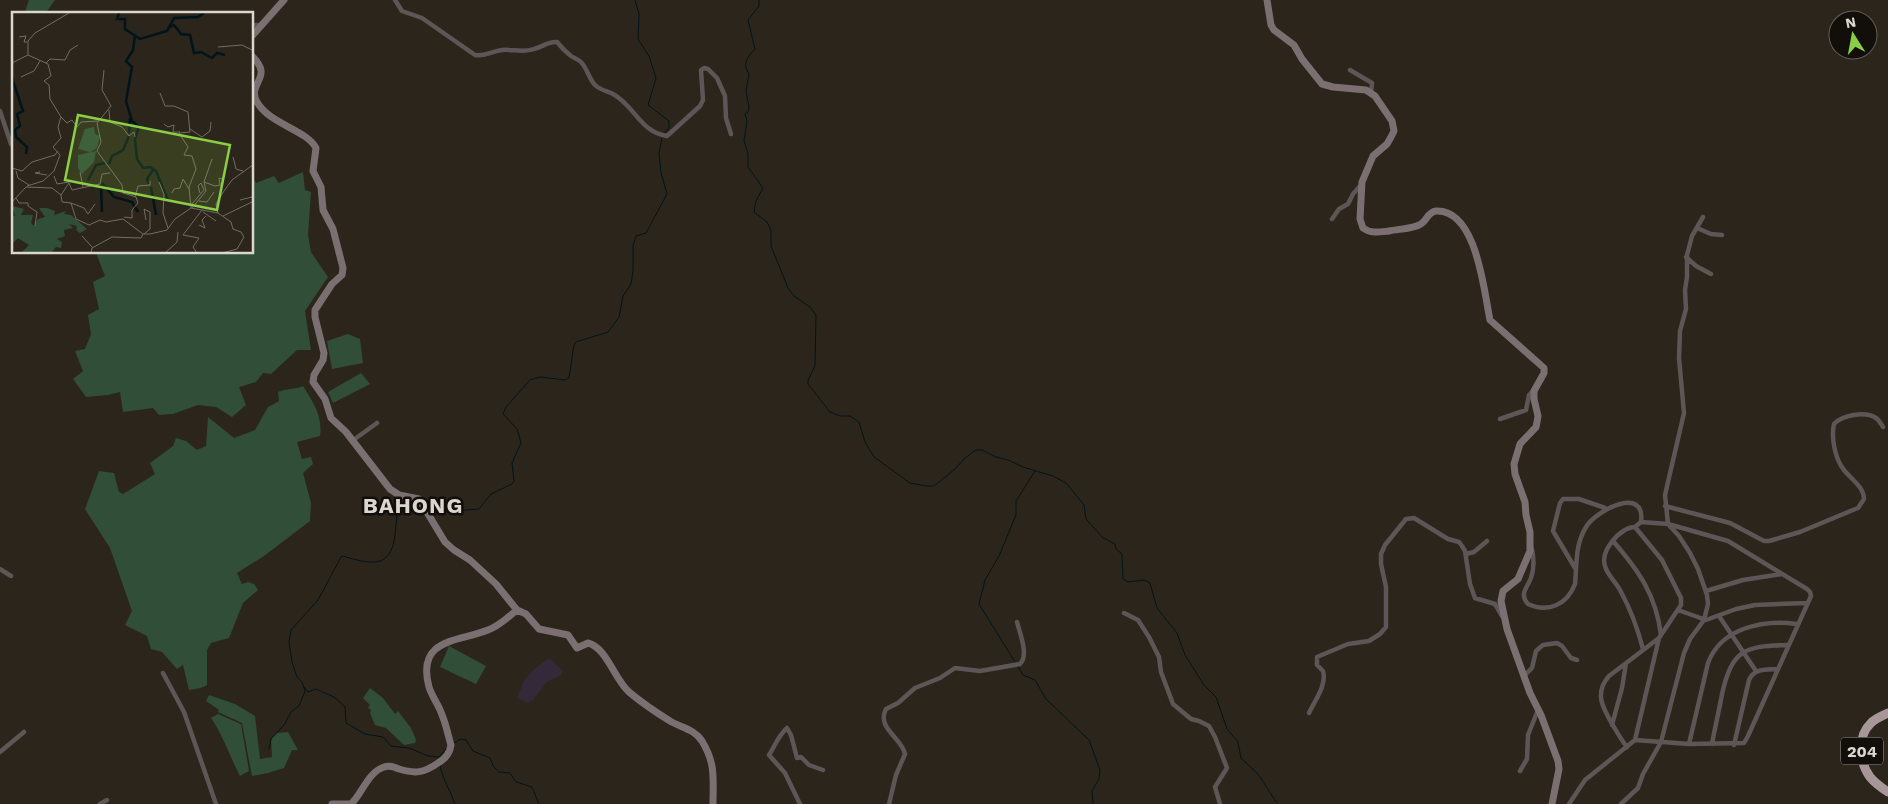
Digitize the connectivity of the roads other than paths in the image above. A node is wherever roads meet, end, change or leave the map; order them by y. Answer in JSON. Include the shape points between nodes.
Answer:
{"nodes":[{"id":1,"x":284,"y":0,"type":"edge"},
{"id":2,"x":395,"y":0,"type":"edge"},
{"id":3,"x":1267,"y":0,"type":"edge"},
{"id":4,"x":254,"y":25,"type":"edge"},
{"id":5,"x":261,"y":25,"type":"junction"},
{"id":6,"x":254,"y":34,"type":"edge"},
{"id":7,"x":254,"y":58,"type":"edge"},
{"id":8,"x":1350,"y":70,"type":"dead end"},
{"id":9,"x":254,"y":92,"type":"edge"},
{"id":10,"x":254,"y":92,"type":"edge"},
{"id":11,"x":1371,"y":93,"type":"junction"},
{"id":12,"x":0,"y":111,"type":"edge"},
{"id":13,"x":731,"y":134,"type":"dead end"},
{"id":14,"x":12,"y":145,"type":"edge"},
{"id":15,"x":1362,"y":184,"type":"junction"},
{"id":16,"x":1703,"y":217,"type":"dead end"},
{"id":17,"x":1332,"y":219,"type":"dead end"},
{"id":18,"x":1697,"y":228,"type":"junction"},
{"id":19,"x":1722,"y":235,"type":"dead end"},
{"id":20,"x":1686,"y":257,"type":"junction"},
{"id":21,"x":1711,"y":274,"type":"dead end"},
{"id":22,"x":1535,"y":389,"type":"junction"},
{"id":23,"x":1500,"y":419,"type":"dead end"},
{"id":24,"x":377,"y":423,"type":"dead end"},
{"id":25,"x":1883,"y":427,"type":"dead end"},
{"id":26,"x":352,"y":441,"type":"junction"},
{"id":27,"x":1665,"y":506,"type":"junction"},
{"id":28,"x":1605,"y":508,"type":"junction"},
{"id":29,"x":1642,"y":522,"type":"junction"},
{"id":30,"x":1668,"y":524,"type":"junction"},
{"id":31,"x":1635,"y":527,"type":"junction"},
{"id":32,"x":1487,"y":541,"type":"dead end"},
{"id":33,"x":1613,"y":541,"type":"junction"},
{"id":34,"x":1531,"y":545,"type":"junction"},
{"id":35,"x":1466,"y":554,"type":"junction"},
{"id":36,"x":0,"y":568,"type":"edge"},
{"id":37,"x":1576,"y":568,"type":"junction"},
{"id":38,"x":1782,"y":574,"type":"junction"},
{"id":39,"x":11,"y":576,"type":"dead end"},
{"id":40,"x":1706,"y":591,"type":"junction"},
{"id":41,"x":1807,"y":604,"type":"junction"},
{"id":42,"x":517,"y":610,"type":"junction"},
{"id":43,"x":1678,"y":610,"type":"junction"},
{"id":44,"x":1124,"y":613,"type":"dead end"},
{"id":45,"x":1719,"y":616,"type":"junction"},
{"id":46,"x":1704,"y":620,"type":"junction"},
{"id":47,"x":1504,"y":621,"type":"junction"},
{"id":48,"x":1017,"y":622,"type":"dead end"},
{"id":49,"x":1797,"y":624,"type":"junction"},
{"id":50,"x":1732,"y":634,"type":"junction"},
{"id":51,"x":1660,"y":636,"type":"junction"},
{"id":52,"x":1788,"y":645,"type":"junction"},
{"id":53,"x":1644,"y":649,"type":"junction"},
{"id":54,"x":1744,"y":652,"type":"junction"},
{"id":55,"x":1577,"y":660,"type":"dead end"},
{"id":56,"x":1626,"y":663,"type":"junction"},
{"id":57,"x":1778,"y":669,"type":"junction"},
{"id":58,"x":1756,"y":671,"type":"junction"},
{"id":59,"x":164,"y":673,"type":"dead end"},
{"id":60,"x":1524,"y":676,"type":"junction"},
{"id":61,"x":1538,"y":710,"type":"junction"},
{"id":62,"x":1309,"y":713,"type":"dead end"},
{"id":63,"x":1888,"y":713,"type":"edge"},
{"id":64,"x":1612,"y":725,"type":"junction"},
{"id":65,"x":24,"y":732,"type":"dead end"},
{"id":66,"x":1635,"y":740,"type":"junction"},
{"id":67,"x":1661,"y":742,"type":"junction"},
{"id":68,"x":1689,"y":744,"type":"junction"},
{"id":69,"x":1712,"y":744,"type":"junction"},
{"id":70,"x":1734,"y":745,"type":"junction"},
{"id":71,"x":1627,"y":747,"type":"junction"},
{"id":72,"x":0,"y":752,"type":"edge"},
{"id":73,"x":822,"y":770,"type":"dead end"},
{"id":74,"x":1520,"y":771,"type":"dead end"},
{"id":75,"x":1888,"y":792,"type":"edge"},
{"id":76,"x":107,"y":800,"type":"dead end"},
{"id":77,"x":100,"y":804,"type":"edge"},
{"id":78,"x":216,"y":804,"type":"edge"},
{"id":79,"x":332,"y":804,"type":"edge"},
{"id":80,"x":350,"y":804,"type":"edge"},
{"id":81,"x":713,"y":804,"type":"edge"},
{"id":82,"x":800,"y":804,"type":"edge"},
{"id":83,"x":889,"y":804,"type":"edge"},
{"id":84,"x":1220,"y":804,"type":"edge"},
{"id":85,"x":1552,"y":804,"type":"edge"},
{"id":86,"x":1569,"y":804,"type":"edge"},
{"id":87,"x":1621,"y":804,"type":"edge"}],
"edges":[{"from":1,"to":5,"type":"street"},
{"from":2,"to":13,"type":"street","via":[[399,9],[422,18],[476,55],[504,50],[520,52],[557,42],[581,62],[595,85],[613,94],[635,112],[650,132],[659,135],[667,136],[700,106],[703,100],[701,70],[704,68],[717,78],[725,96]]},
{"from":3,"to":11,"type":"street","via":[[1274,30],[1294,44],[1322,84],[1361,88]]},
{"from":4,"to":5,"type":"street"},
{"from":5,"to":6,"type":"street"},
{"from":7,"to":10,"type":"street","via":[[260,63],[262,74]]},
{"from":8,"to":11,"type":"street","via":[[1372,83]]},
{"from":9,"to":26,"type":"street","via":[[258,105],[316,148],[313,171],[343,271],[315,310],[324,353],[313,382],[325,399],[331,418]]},
{"from":11,"to":15,"type":"street","via":[[1392,121],[1394,131],[1368,164]]},
{"from":12,"to":14,"type":"street"},
{"from":15,"to":17,"type":"street"},
{"from":15,"to":22,"type":"street","via":[[1361,225],[1367,231],[1419,226],[1430,212],[1435,211],[1450,214],[1461,222],[1474,249],[1490,320],[1544,368]]},
{"from":16,"to":18,"type":"street"},
{"from":18,"to":19,"type":"street"},
{"from":18,"to":20,"type":"street"},
{"from":20,"to":21,"type":"street"},
{"from":20,"to":27,"type":"street","via":[[1686,309],[1680,331],[1679,358],[1684,413],[1666,483]]},
{"from":22,"to":23,"type":"street","via":[[1529,395],[1526,410]]},
{"from":22,"to":34,"type":"street","via":[[1538,422],[1520,444],[1514,464],[1524,498]]},
{"from":24,"to":26,"type":"street"},
{"from":25,"to":27,"type":"street","via":[[1875,417],[1868,416],[1843,418],[1834,424],[1839,462],[1863,492],[1864,499],[1858,508],[1776,541],[1764,540],[1730,524]]},
{"from":26,"to":42,"type":"street","via":[[390,489],[398,495],[419,499],[445,542],[496,584]]},
{"from":27,"to":30,"type":"street"},
{"from":28,"to":29,"type":"street","via":[[1636,504],[1641,511]]},
{"from":28,"to":37,"type":"street","via":[[1586,527],[1576,551]]},
{"from":28,"to":37,"type":"street","via":[[1576,499],[1563,499],[1560,503],[1553,531]]},
{"from":29,"to":30,"type":"street"},
{"from":29,"to":31,"type":"street"},
{"from":30,"to":38,"type":"street","via":[[1728,541]]},
{"from":30,"to":40,"type":"street","via":[[1690,553]]},
{"from":31,"to":33,"type":"street","via":[[1625,529]]},
{"from":31,"to":43,"type":"street","via":[[1656,551],[1672,579],[1681,600]]},
{"from":32,"to":35,"type":"street","via":[[1474,552]]},
{"from":33,"to":51,"type":"street","via":[[1649,591]]},
{"from":33,"to":53,"type":"street","via":[[1605,554],[1604,565],[1627,602]]},
{"from":34,"to":37,"type":"street","via":[[1533,568],[1523,593],[1528,604],[1546,609],[1562,602],[1572,589]]},
{"from":34,"to":47,"type":"street","via":[[1518,580],[1503,591]]},
{"from":35,"to":47,"type":"street","via":[[1475,598],[1495,604]]},
{"from":35,"to":62,"type":"street","via":[[1459,542],[1448,539],[1414,518],[1404,520],[1381,554],[1386,587],[1386,628],[1369,641],[1348,644],[1317,657],[1324,679]]},
{"from":36,"to":39,"type":"street"},
{"from":38,"to":40,"type":"street","via":[[1743,580]]},
{"from":38,"to":41,"type":"street","via":[[1810,592]]},
{"from":40,"to":46,"type":"street","via":[[1708,604]]},
{"from":41,"to":45,"type":"street","via":[[1755,605]]},
{"from":41,"to":49,"type":"street"},
{"from":42,"to":80,"type":"street","via":[[492,628],[455,638],[432,651],[428,685],[450,743],[444,760],[429,770],[413,773],[389,766],[378,770]]},
{"from":42,"to":81,"type":"street","via":[[526,614],[539,629],[568,635],[577,648],[588,643],[597,646],[619,681],[630,692],[668,719],[694,731],[712,761]]},
{"from":43,"to":46,"type":"street"},
{"from":43,"to":51,"type":"street"},
{"from":44,"to":84,"type":"street","via":[[1138,620],[1149,637],[1159,657],[1173,704],[1190,719],[1207,725],[1213,732],[1227,768],[1215,787]]},
{"from":45,"to":46,"type":"street"},
{"from":45,"to":50,"type":"street"},
{"from":46,"to":67,"type":"street","via":[[1684,653]]},
{"from":47,"to":60,"type":"street"},
{"from":48,"to":83,"type":"street","via":[[1024,653],[1020,664],[980,671],[954,668],[940,678],[915,688],[886,709],[887,728],[905,754]]},
{"from":49,"to":50,"type":"street","via":[[1757,626],[1739,629]]},
{"from":49,"to":52,"type":"street"},
{"from":50,"to":54,"type":"street"},
{"from":50,"to":68,"type":"street","via":[[1720,642],[1711,655]]},
{"from":51,"to":53,"type":"street"},
{"from":51,"to":66,"type":"street"},
{"from":52,"to":54,"type":"street"},
{"from":52,"to":57,"type":"street"},
{"from":53,"to":56,"type":"street"},
{"from":54,"to":58,"type":"street"},
{"from":54,"to":69,"type":"street","via":[[1734,660],[1727,674]]},
{"from":55,"to":60,"type":"street","via":[[1557,643],[1543,645],[1536,651],[1532,668]]},
{"from":56,"to":64,"type":"street"},
{"from":56,"to":64,"type":"street","via":[[1606,680],[1601,691],[1602,708]]},
{"from":57,"to":58,"type":"street"},
{"from":57,"to":70,"type":"street","via":[[1745,742]]},
{"from":58,"to":70,"type":"street","via":[[1749,680]]},
{"from":59,"to":78,"type":"street","via":[[184,712]]},
{"from":60,"to":61,"type":"street"},
{"from":61,"to":74,"type":"street","via":[[1528,735],[1527,759]]},
{"from":61,"to":85,"type":"street","via":[[1559,765]]},
{"from":63,"to":75,"type":"highway","number":"204","via":[[1871,723],[1861,745],[1867,772]]},
{"from":64,"to":71,"type":"street"},
{"from":65,"to":72,"type":"street"},
{"from":66,"to":67,"type":"street"},
{"from":66,"to":71,"type":"street"},
{"from":67,"to":68,"type":"street"},
{"from":67,"to":87,"type":"street","via":[[1638,788]]},
{"from":68,"to":69,"type":"street"},
{"from":69,"to":70,"type":"street"},
{"from":71,"to":86,"type":"street","via":[[1586,780]]},
{"from":73,"to":82,"type":"street","via":[[809,766],[801,757],[796,758],[787,728],[784,730],[769,755],[785,773]]},
{"from":76,"to":77,"type":"street"},
{"from":79,"to":80,"type":"street"}]}
